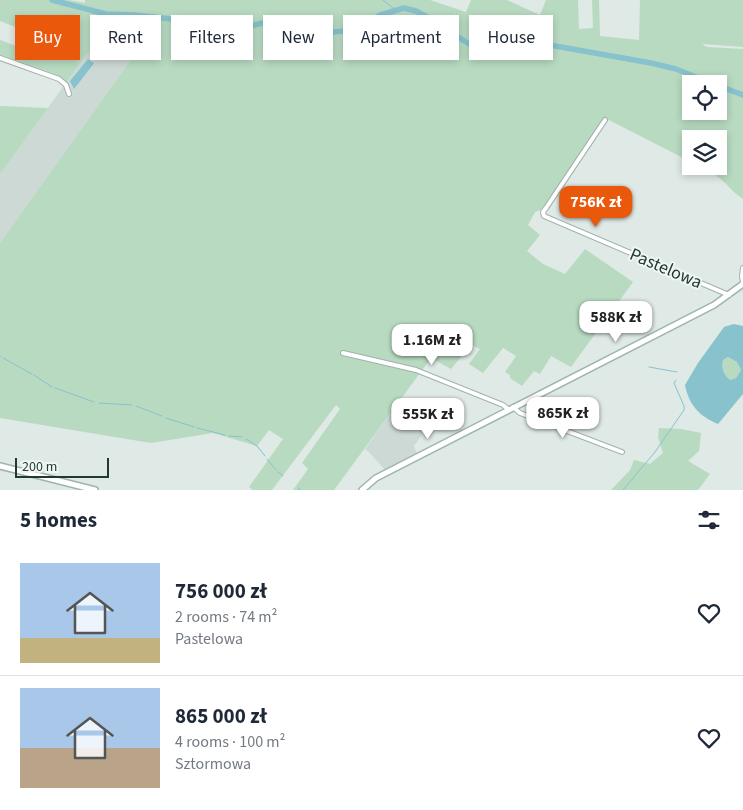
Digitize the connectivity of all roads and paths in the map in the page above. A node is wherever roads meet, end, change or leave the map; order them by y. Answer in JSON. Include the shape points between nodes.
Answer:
{"nodes":[{"id":1,"x":0,"y":58,"type":"edge"},
{"id":2,"x":69,"y":94,"type":"dead end"},
{"id":3,"x":605,"y":120,"type":"dead end"},
{"id":4,"x":743,"y":268,"type":"edge"},
{"id":5,"x":743,"y":283,"type":"edge"},
{"id":6,"x":729,"y":295,"type":"junction"},
{"id":7,"x":343,"y":353,"type":"dead end"},
{"id":8,"x":511,"y":408,"type":"junction"},
{"id":9,"x":622,"y":452,"type":"dead end"},
{"id":10,"x":0,"y":466,"type":"edge"},
{"id":11,"x":95,"y":490,"type":"edge"},
{"id":12,"x":362,"y":490,"type":"edge"}],
"edges":[{"from":1,"to":2,"type":"street","via":[[59,79],[66,84]]},
{"from":3,"to":6,"type":"street","name":"Pastelowa","via":[[543,212],[544,216]]},
{"from":4,"to":5,"type":"street"},
{"from":5,"to":6,"type":"street"},
{"from":6,"to":8,"type":"street"},
{"from":7,"to":8,"type":"street","via":[[422,372]]},
{"from":8,"to":9,"type":"street"},
{"from":8,"to":12,"type":"street","via":[[376,478]]},
{"from":10,"to":11,"type":"street"}]}
